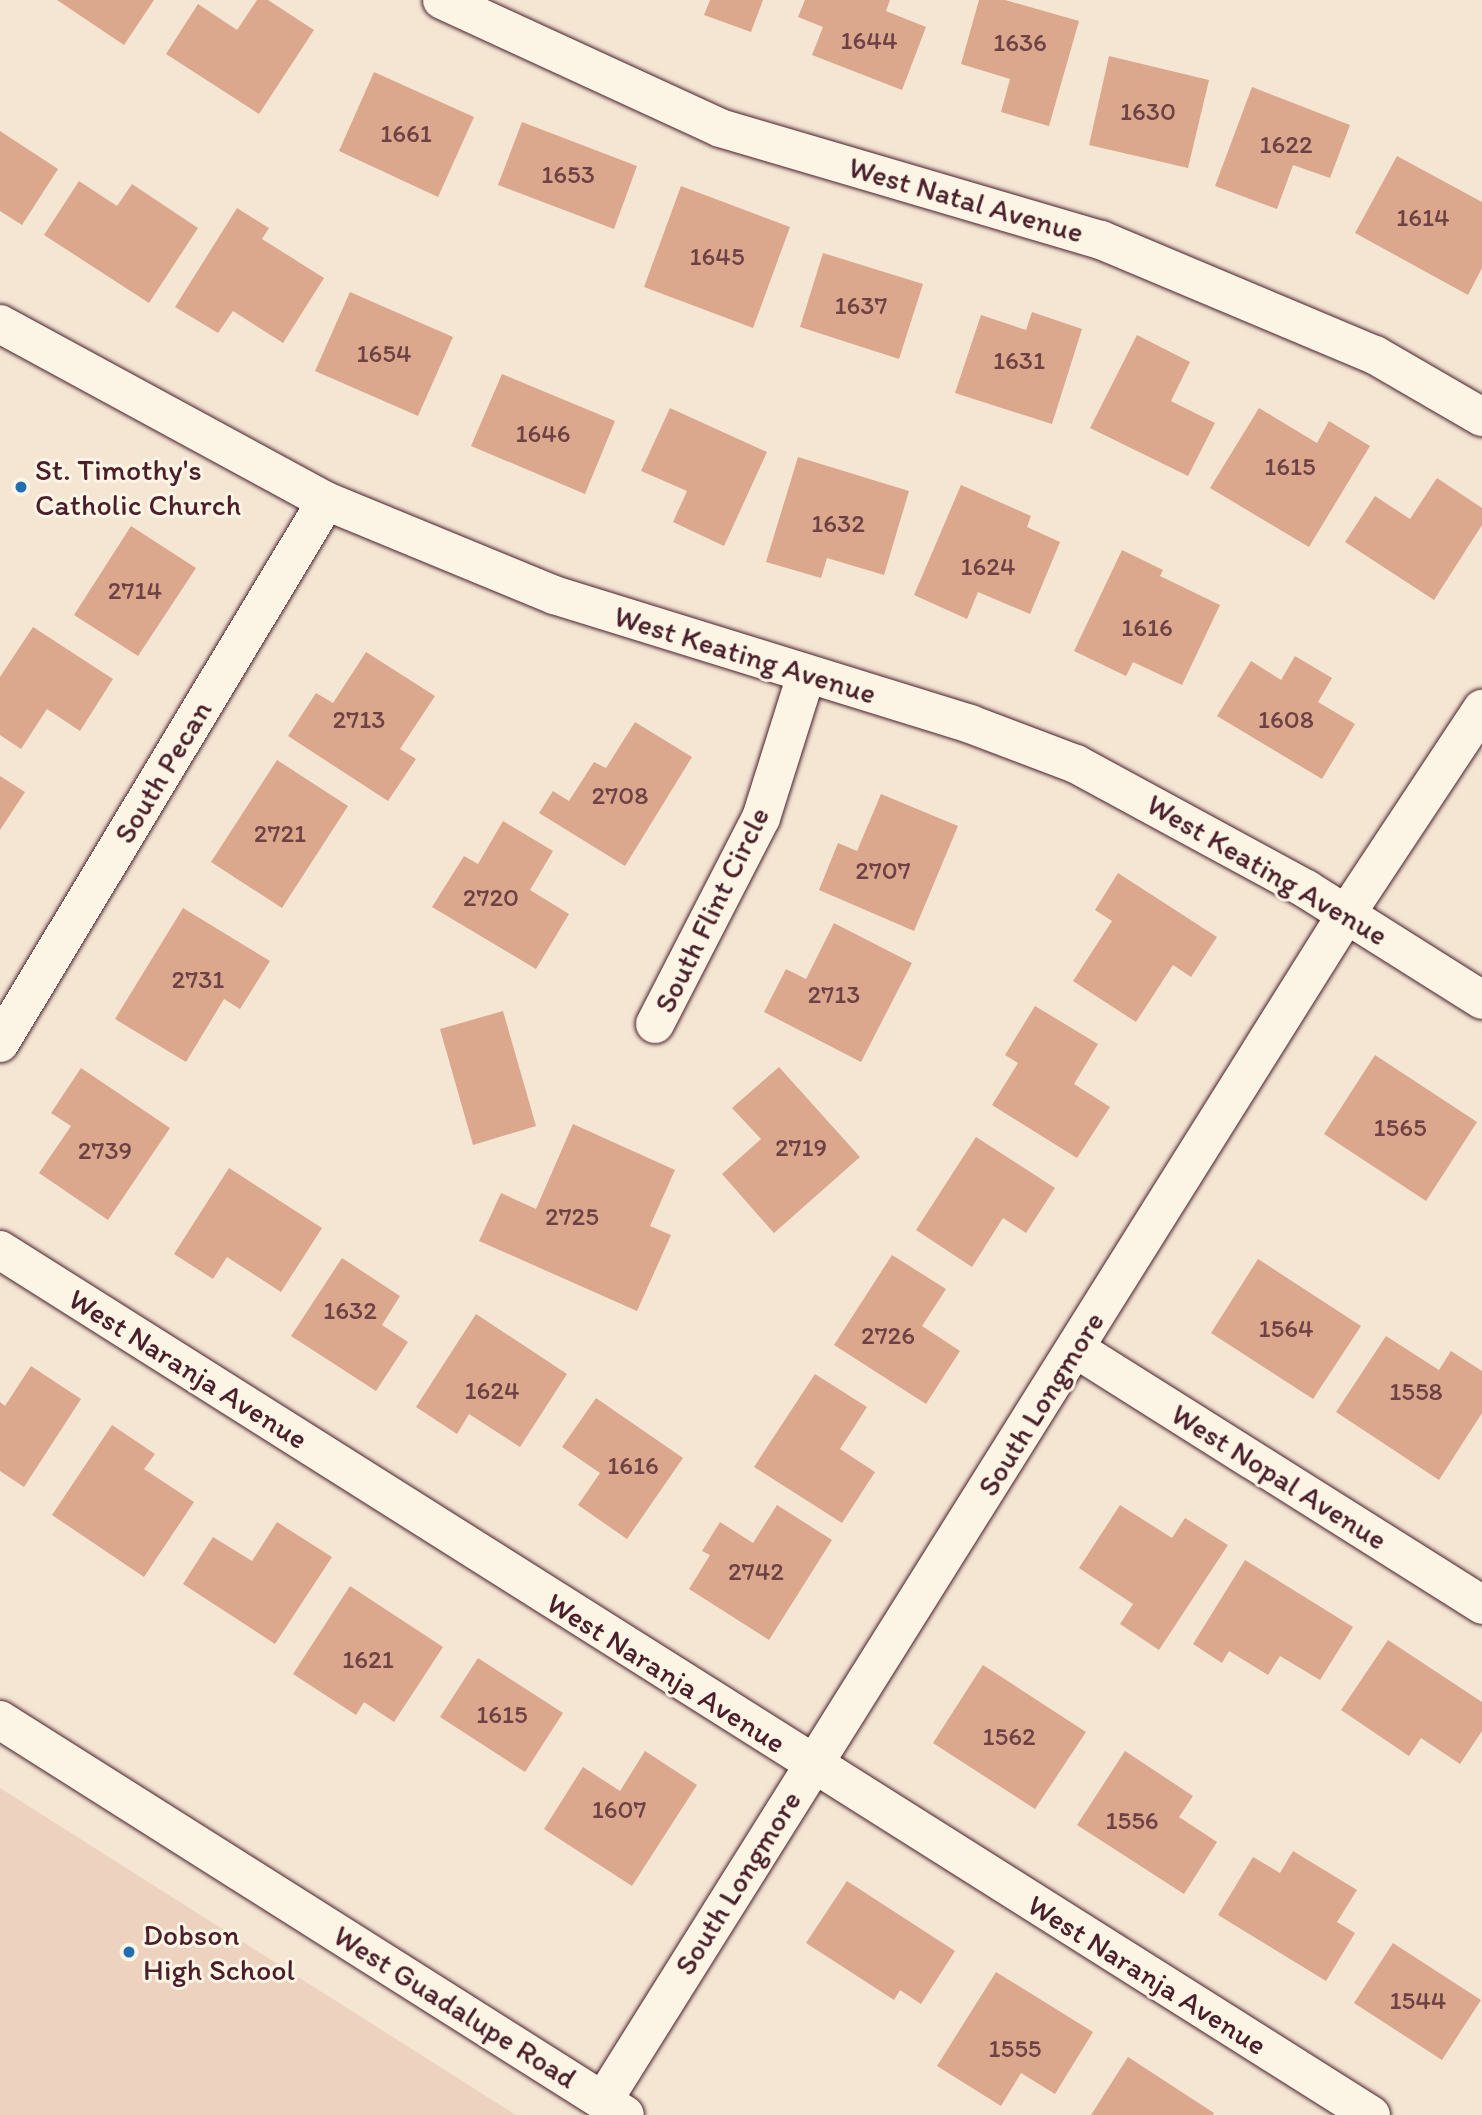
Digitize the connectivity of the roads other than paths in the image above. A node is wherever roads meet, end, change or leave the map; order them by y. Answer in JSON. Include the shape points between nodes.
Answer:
{"nodes":[{"id":1,"x":442,"y":0,"type":"edge"},
{"id":2,"x":0,"y":324,"type":"edge"},
{"id":3,"x":1482,"y":417,"type":"edge"},
{"id":4,"x":326,"y":501,"type":"junction"},
{"id":5,"x":806,"y":675,"type":"junction"},
{"id":6,"x":1482,"y":709,"type":"edge"},
{"id":7,"x":1348,"y":913,"type":"junction"},
{"id":8,"x":1482,"y":1000,"type":"edge"},
{"id":9,"x":655,"y":1024,"type":"dead end"},
{"id":10,"x":0,"y":1043,"type":"edge"},
{"id":11,"x":0,"y":1250,"type":"edge"},
{"id":12,"x":1076,"y":1349,"type":"junction"},
{"id":13,"x":1482,"y":1605,"type":"edge"},
{"id":14,"x":0,"y":1720,"type":"edge"},
{"id":15,"x":812,"y":1767,"type":"junction"},
{"id":16,"x":614,"y":2108,"type":"edge"},
{"id":17,"x":1371,"y":2115,"type":"edge"}],
"edges":[{"from":1,"to":3,"type":"street","name":"West Natal Avenue","via":[[720,128],[1101,240],[1375,355]]},
{"from":2,"to":4,"type":"street","name":"West Keating Avenue"},
{"from":4,"to":5,"type":"street","name":"West Keating Avenue","via":[[554,595]]},
{"from":4,"to":10,"type":"street","name":"South Pecan"},
{"from":5,"to":7,"type":"street","name":"West Keating Avenue","via":[[970,724],[1076,764],[1167,809]]},
{"from":5,"to":9,"type":"street","name":"South Flint Circle","via":[[761,818]]},
{"from":6,"to":7,"type":"street","name":"South Longmore"},
{"from":7,"to":8,"type":"street","name":"West Keating Avenue"},
{"from":7,"to":12,"type":"street","name":"South Longmore"},
{"from":11,"to":15,"type":"street","name":"West Naranja Avenue"},
{"from":12,"to":13,"type":"street","name":"West Nopal Avenue"},
{"from":12,"to":15,"type":"street","name":"South Longmore"},
{"from":14,"to":16,"type":"street","name":"West Guadalupe Road"},
{"from":15,"to":16,"type":"street","name":"South Longmore"},
{"from":15,"to":17,"type":"street","name":"West Naranja Avenue"}]}
